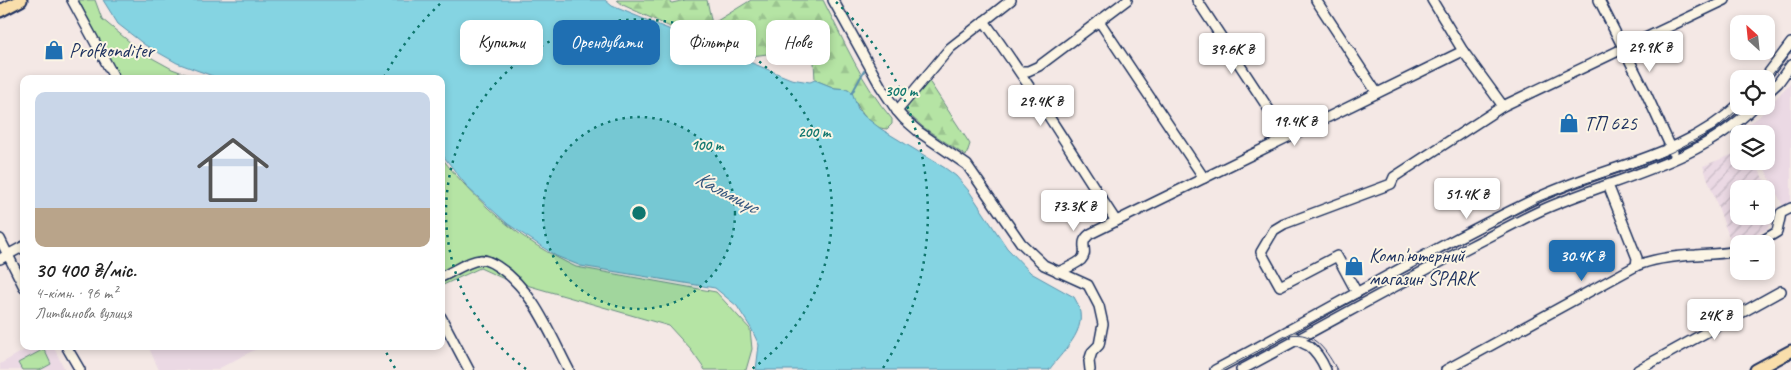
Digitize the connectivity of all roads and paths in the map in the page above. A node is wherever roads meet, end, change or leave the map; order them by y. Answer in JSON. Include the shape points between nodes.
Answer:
{"nodes":[{"id":1,"x":21,"y":0,"type":"edge"},
{"id":2,"x":72,"y":0,"type":"edge"},
{"id":3,"x":833,"y":0,"type":"edge"},
{"id":4,"x":1011,"y":0,"type":"edge"},
{"id":5,"x":1127,"y":0,"type":"edge"},
{"id":6,"x":1198,"y":0,"type":"edge"},
{"id":7,"x":1316,"y":0,"type":"edge"},
{"id":8,"x":1432,"y":0,"type":"edge"},
{"id":9,"x":1598,"y":0,"type":"edge"},
{"id":10,"x":1726,"y":0,"type":"edge"},
{"id":11,"x":0,"y":10,"type":"edge"},
{"id":12,"x":984,"y":21,"type":"junction"},
{"id":13,"x":1099,"y":21,"type":"junction"},
{"id":14,"x":1791,"y":43,"type":"edge"},
{"id":15,"x":1624,"y":49,"type":"junction"},
{"id":16,"x":1463,"y":51,"type":"junction"},
{"id":17,"x":1791,"y":65,"type":"edge"},
{"id":18,"x":1771,"y":70,"type":"edge"},
{"id":19,"x":1020,"y":71,"type":"junction"},
{"id":20,"x":112,"y":75,"type":"edge"},
{"id":21,"x":1775,"y":85,"type":"edge"},
{"id":22,"x":1376,"y":93,"type":"junction"},
{"id":23,"x":1503,"y":106,"type":"junction"},
{"id":24,"x":896,"y":111,"type":"junction"},
{"id":25,"x":1730,"y":111,"type":"edge"},
{"id":26,"x":1746,"y":115,"type":"edge"},
{"id":27,"x":1287,"y":137,"type":"junction"},
{"id":28,"x":1671,"y":148,"type":"junction"},
{"id":29,"x":1676,"y":159,"type":"junction"},
{"id":30,"x":1204,"y":178,"type":"junction"},
{"id":31,"x":1610,"y":190,"type":"dead end"},
{"id":32,"x":1791,"y":208,"type":"edge"},
{"id":33,"x":1116,"y":221,"type":"junction"},
{"id":34,"x":1772,"y":235,"type":"edge"},
{"id":35,"x":0,"y":239,"type":"edge"},
{"id":36,"x":20,"y":248,"type":"edge"},
{"id":37,"x":1730,"y":253,"type":"edge"},
{"id":38,"x":4,"y":257,"type":"edge"},
{"id":39,"x":1636,"y":266,"type":"junction"},
{"id":40,"x":1058,"y":272,"type":"junction"},
{"id":41,"x":445,"y":275,"type":"edge"},
{"id":42,"x":20,"y":281,"type":"edge"},
{"id":43,"x":1782,"y":291,"type":"dead end"},
{"id":44,"x":1357,"y":293,"type":"junction"},
{"id":45,"x":445,"y":325,"type":"edge"},
{"id":46,"x":1291,"y":330,"type":"junction"},
{"id":47,"x":1297,"y":340,"type":"junction"},
{"id":48,"x":68,"y":350,"type":"edge"},
{"id":49,"x":1791,"y":351,"type":"edge"},
{"id":50,"x":80,"y":370,"type":"edge"},
{"id":51,"x":469,"y":370,"type":"edge"},
{"id":52,"x":569,"y":370,"type":"edge"},
{"id":53,"x":1090,"y":370,"type":"edge"},
{"id":54,"x":1215,"y":370,"type":"edge"},
{"id":55,"x":1241,"y":370,"type":"edge"},
{"id":56,"x":1326,"y":370,"type":"edge"},
{"id":57,"x":1446,"y":370,"type":"edge"},
{"id":58,"x":1638,"y":370,"type":"edge"},
{"id":59,"x":1756,"y":370,"type":"edge"}],
"edges":[{"from":1,"to":11,"type":"main road"},
{"from":2,"to":20,"type":"street"},
{"from":3,"to":24,"type":"street"},
{"from":4,"to":12,"type":"street"},
{"from":5,"to":13,"type":"street"},
{"from":6,"to":27,"type":"street"},
{"from":7,"to":22,"type":"street"},
{"from":8,"to":16,"type":"street"},
{"from":9,"to":15,"type":"street"},
{"from":10,"to":15,"type":"street"},
{"from":12,"to":19,"type":"street"},
{"from":12,"to":24,"type":"street","via":[[950,48]]},
{"from":13,"to":19,"type":"street","via":[[1039,66]]},
{"from":13,"to":30,"type":"street"},
{"from":14,"to":18,"type":"street"},
{"from":15,"to":23,"type":"street"},
{"from":15,"to":28,"type":"street"},
{"from":16,"to":22,"type":"street"},
{"from":16,"to":23,"type":"street"},
{"from":17,"to":21,"type":"street"},
{"from":19,"to":33,"type":"street"},
{"from":22,"to":27,"type":"street"},
{"from":23,"to":44,"type":"street","via":[[1394,177],[1391,184],[1274,230],[1260,252],[1280,286],[1337,256]]},
{"from":24,"to":40,"type":"street","via":[[919,132],[967,165],[1021,243],[1044,265]]},
{"from":25,"to":28,"type":"street","via":[[1711,127]]},
{"from":26,"to":29,"type":"street","via":[[1718,137]]},
{"from":27,"to":30,"type":"street"},
{"from":28,"to":29,"type":"street"},
{"from":28,"to":44,"type":"street","via":[[1535,198]]},
{"from":29,"to":47,"type":"street","via":[[1541,210]]},
{"from":30,"to":33,"type":"street"},
{"from":31,"to":39,"type":"street","via":[[1637,258]]},
{"from":32,"to":34,"type":"street","via":[[1781,213],[1777,232]]},
{"from":33,"to":40,"type":"street","via":[[1084,238],[1082,259]]},
{"from":35,"to":38,"type":"street"},
{"from":36,"to":38,"type":"street"},
{"from":37,"to":39,"type":"street","via":[[1648,261]]},
{"from":38,"to":42,"type":"street"},
{"from":39,"to":57,"type":"street"},
{"from":40,"to":53,"type":"street","via":[[1088,285],[1099,306],[1102,334],[1090,357]]},
{"from":41,"to":52,"type":"street","via":[[482,259],[502,269],[530,298]]},
{"from":43,"to":58,"type":"street"},
{"from":44,"to":46,"type":"street"},
{"from":45,"to":51,"type":"street"},
{"from":46,"to":47,"type":"street"},
{"from":46,"to":54,"type":"street"},
{"from":47,"to":55,"type":"street"},
{"from":47,"to":56,"type":"street","via":[[1310,347]]},
{"from":48,"to":50,"type":"street"},
{"from":49,"to":59,"type":"main road"}]}
